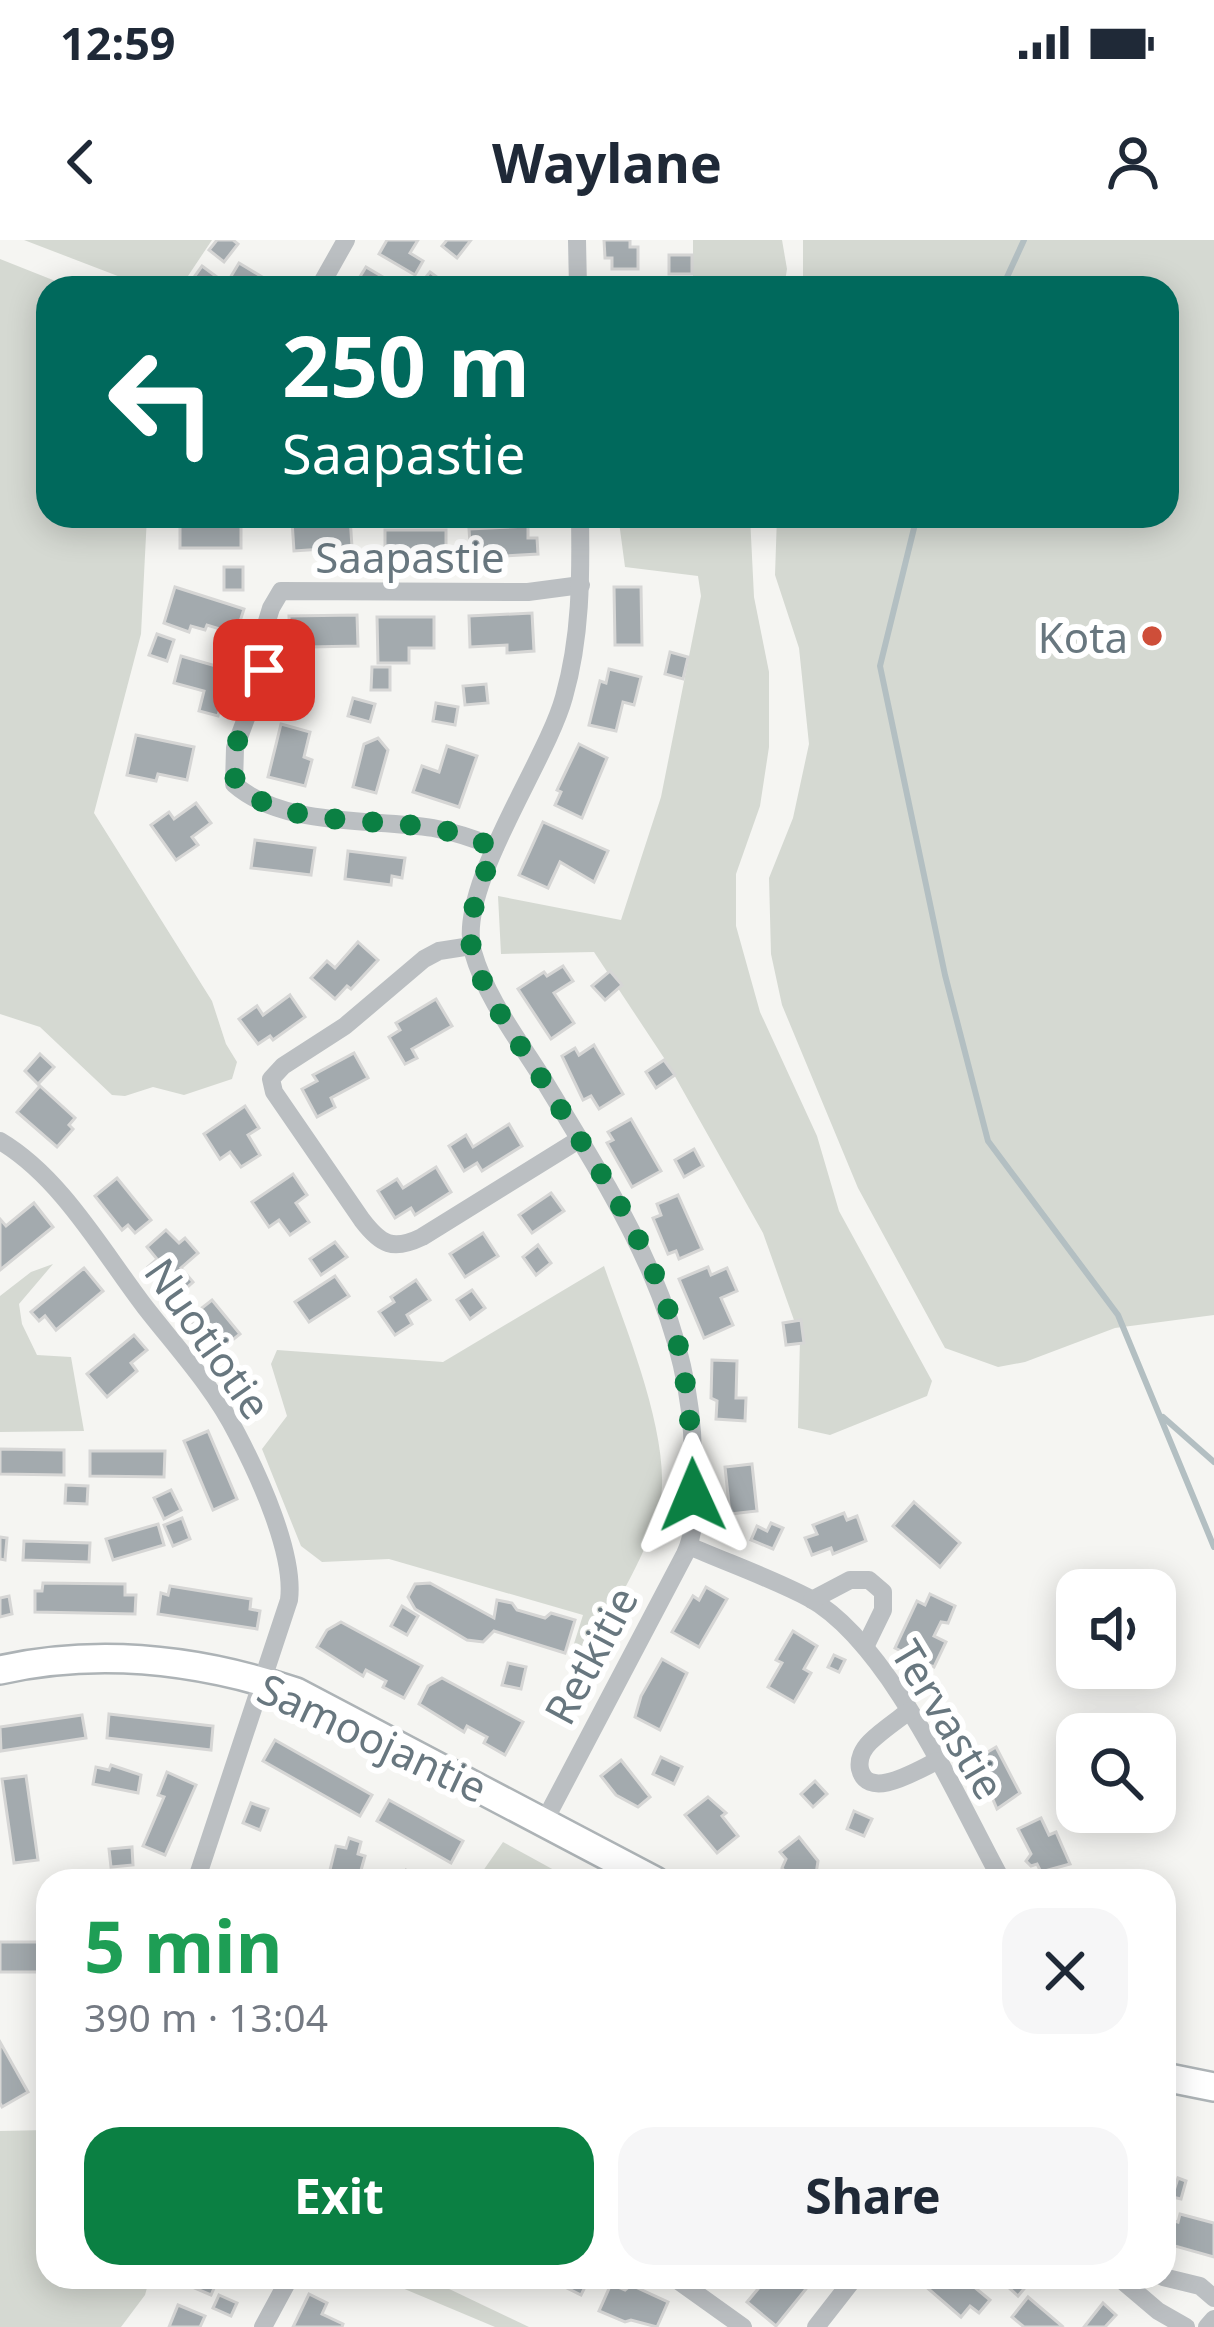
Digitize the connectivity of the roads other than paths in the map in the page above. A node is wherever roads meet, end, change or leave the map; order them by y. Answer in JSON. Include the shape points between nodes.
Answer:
{"nodes":[{"id":1,"x":346,"y":240,"type":"edge"},
{"id":2,"x":577,"y":240,"type":"edge"},
{"id":3,"x":326,"y":276,"type":"edge"},
{"id":4,"x":578,"y":276,"type":"edge"},
{"id":5,"x":580,"y":528,"type":"edge"},
{"id":6,"x":581,"y":585,"type":"junction"},
{"id":7,"x":495,"y":848,"type":"junction"},
{"id":8,"x":471,"y":946,"type":"junction"},
{"id":9,"x":580,"y":1139,"type":"junction"},
{"id":10,"x":0,"y":1141,"type":"edge"},
{"id":11,"x":688,"y":1546,"type":"junction"},
{"id":12,"x":812,"y":1600,"type":"junction"},
{"id":13,"x":865,"y":1647,"type":"junction"},
{"id":14,"x":0,"y":1670,"type":"edge"},
{"id":15,"x":263,"y":1681,"type":"junction"},
{"id":16,"x":909,"y":1711,"type":"junction"},
{"id":17,"x":937,"y":1761,"type":"junction"},
{"id":18,"x":545,"y":1820,"type":"junction"},
{"id":19,"x":200,"y":1869,"type":"edge"},
{"id":20,"x":633,"y":1869,"type":"edge"},
{"id":21,"x":996,"y":1869,"type":"edge"},
{"id":22,"x":1176,"y":2079,"type":"edge"},
{"id":23,"x":1214,"y":2087,"type":"edge"},
{"id":24,"x":1176,"y":2280,"type":"edge"},
{"id":25,"x":284,"y":2289,"type":"edge"},
{"id":26,"x":690,"y":2289,"type":"edge"},
{"id":27,"x":846,"y":2289,"type":"edge"},
{"id":28,"x":1132,"y":2289,"type":"edge"},
{"id":29,"x":1214,"y":2298,"type":"edge"},
{"id":30,"x":1214,"y":2320,"type":"edge"},
{"id":31,"x":263,"y":2327,"type":"edge"},
{"id":32,"x":743,"y":2327,"type":"edge"},
{"id":33,"x":816,"y":2327,"type":"edge"},
{"id":34,"x":1186,"y":2327,"type":"edge"},
{"id":35,"x":1207,"y":2327,"type":"edge"}],
"edges":[{"from":1,"to":3,"type":"street"},
{"from":2,"to":4,"type":"street"},
{"from":5,"to":6,"type":"street"},
{"from":6,"to":7,"type":"street","via":[[563,701]]},
{"from":6,"to":7,"type":"street","name":"Saapastie","via":[[280,592],[271,608],[264,670],[235,748],[235,784],[253,800],[298,812],[430,828]]},
{"from":7,"to":8,"type":"street","via":[[476,897]]},
{"from":8,"to":9,"type":"street","name":"Retkitie","via":[[487,989]]},
{"from":8,"to":9,"type":"street","via":[[424,959],[283,1066],[272,1079],[274,1092],[370,1230],[390,1246],[422,1238]]},
{"from":9,"to":11,"type":"street","name":"Retkitie","via":[[646,1256],[681,1355],[692,1431]]},
{"from":10,"to":15,"type":"street","name":"Nuotiotie","via":[[65,1202],[236,1430],[291,1584]]},
{"from":11,"to":12,"type":"street","name":"Tervastie"},
{"from":11,"to":18,"type":"street","name":"Retkitie"},
{"from":12,"to":13,"type":"street","name":"Tervastie"},
{"from":12,"to":13,"type":"street","via":[[850,1580],[869,1580],[883,1592]]},
{"from":13,"to":16,"type":"street","name":"Tervastie"},
{"from":14,"to":15,"type":"street","name":"Samoojantie","via":[[85,1659],[169,1661]]},
{"from":15,"to":18,"type":"street","name":"Samoojantie"},
{"from":15,"to":19,"type":"street","name":"Nuotiotie"},
{"from":16,"to":17,"type":"street","name":"Tervastie"},
{"from":16,"to":17,"type":"street","via":[[868,1744],[861,1775],[888,1783]]},
{"from":17,"to":21,"type":"street","name":"Tervastie"},
{"from":18,"to":20,"type":"street","name":"Samoojantie"},
{"from":22,"to":23,"type":"street"},
{"from":24,"to":29,"type":"street"},
{"from":25,"to":31,"type":"street"},
{"from":26,"to":32,"type":"street"},
{"from":27,"to":33,"type":"street"},
{"from":28,"to":34,"type":"street"},
{"from":30,"to":35,"type":"street"}]}
